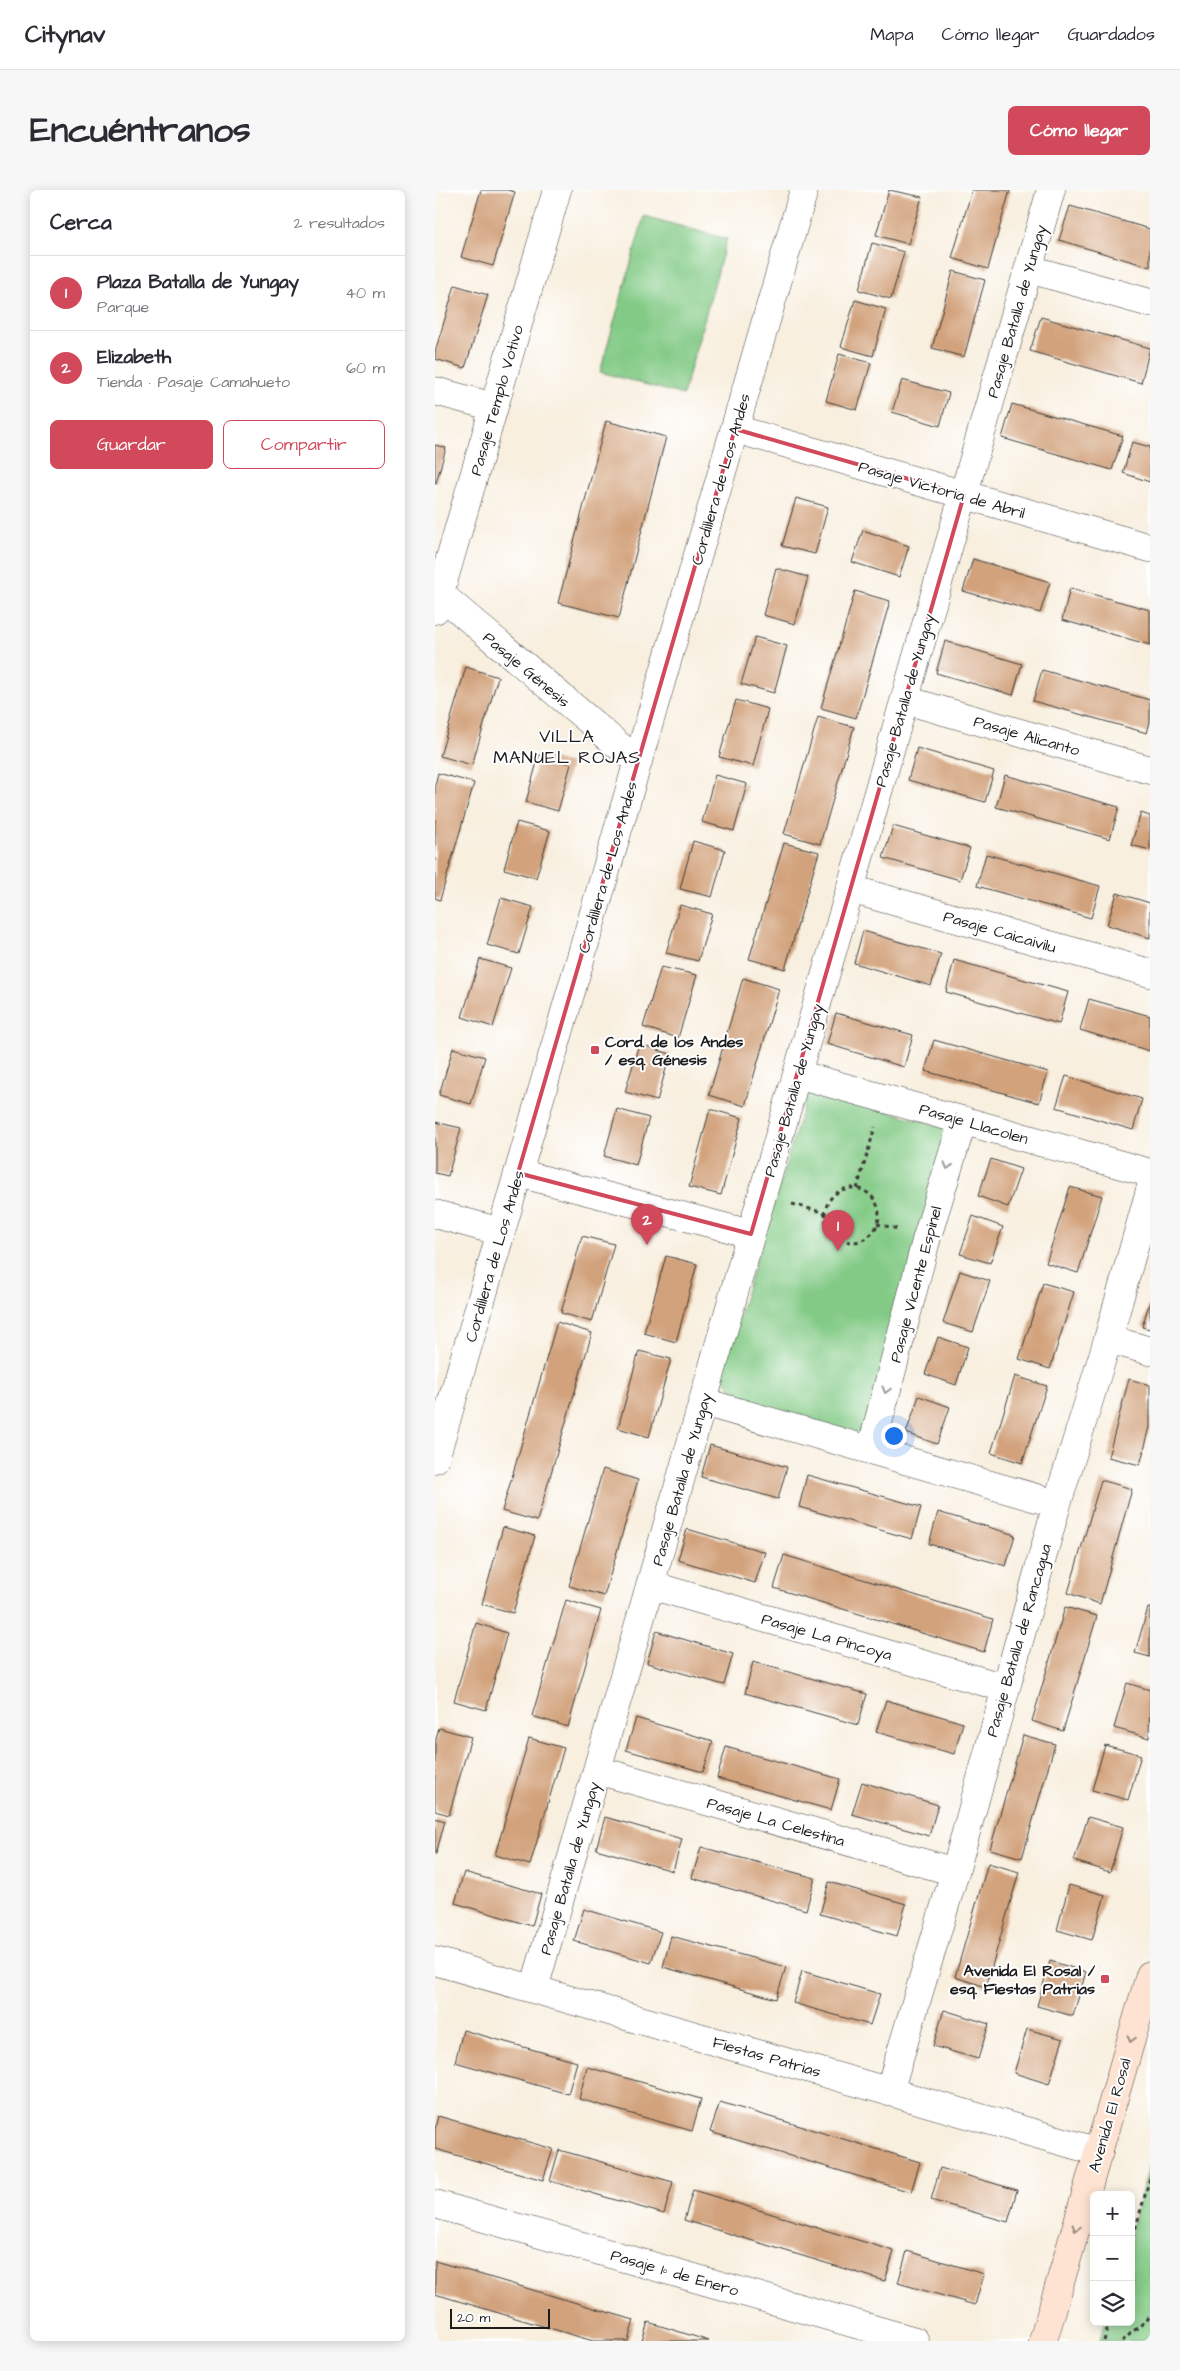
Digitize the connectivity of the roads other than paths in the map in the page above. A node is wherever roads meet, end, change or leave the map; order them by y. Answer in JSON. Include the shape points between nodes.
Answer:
{"nodes":[{"id":1,"x":557,"y":190,"type":"edge"},
{"id":2,"x":804,"y":190,"type":"edge"},
{"id":3,"x":1051,"y":190,"type":"edge"},
{"id":4,"x":1029,"y":269,"type":"junction"},
{"id":5,"x":1150,"y":303,"type":"edge"},
{"id":6,"x":435,"y":391,"type":"edge"},
{"id":7,"x":494,"y":407,"type":"junction"},
{"id":8,"x":735,"y":429,"type":"junction"},
{"id":9,"x":963,"y":495,"type":"junction"},
{"id":10,"x":1150,"y":548,"type":"edge"},
{"id":11,"x":437,"y":602,"type":"edge"},
{"id":12,"x":905,"y":700,"type":"junction"},
{"id":13,"x":638,"y":762,"type":"junction"},
{"id":14,"x":1150,"y":770,"type":"edge"},
{"id":15,"x":850,"y":889,"type":"junction"},
{"id":16,"x":1150,"y":973,"type":"edge"},
{"id":17,"x":797,"y":1074,"type":"junction"},
{"id":18,"x":963,"y":1120,"type":"junction"},
{"id":19,"x":1150,"y":1173,"type":"edge"},
{"id":20,"x":518,"y":1174,"type":"junction"},
{"id":21,"x":1150,"y":1190,"type":"edge"},
{"id":22,"x":435,"y":1214,"type":"edge"},
{"id":23,"x":501,"y":1232,"type":"junction"},
{"id":24,"x":751,"y":1234,"type":"junction"},
{"id":25,"x":1108,"y":1339,"type":"junction"},
{"id":26,"x":1150,"y":1351,"type":"edge"},
{"id":27,"x":703,"y":1402,"type":"junction"},
{"id":28,"x":871,"y":1450,"type":"junction"},
{"id":29,"x":435,"y":1459,"type":"edge"},
{"id":30,"x":1057,"y":1504,"type":"junction"},
{"id":31,"x":650,"y":1585,"type":"junction"},
{"id":32,"x":1005,"y":1688,"type":"junction"},
{"id":33,"x":597,"y":1770,"type":"junction"},
{"id":34,"x":955,"y":1872,"type":"junction"},
{"id":35,"x":435,"y":1961,"type":"edge"},
{"id":36,"x":1150,"y":1975,"type":"edge"},
{"id":37,"x":534,"y":1989,"type":"junction"},
{"id":38,"x":889,"y":2092,"type":"junction"},
{"id":39,"x":1099,"y":2152,"type":"junction"},
{"id":40,"x":435,"y":2204,"type":"edge"},
{"id":41,"x":915,"y":2341,"type":"edge"},
{"id":42,"x":1043,"y":2341,"type":"edge"}],
"edges":[{"from":1,"to":7,"type":"street","name":"Pasaje Templo Votivo"},
{"from":2,"to":8,"type":"street","name":"Cordillera de Los Andes"},
{"from":3,"to":4,"type":"street","name":"Pasaje Batalla de Yungay"},
{"from":4,"to":5,"type":"street"},
{"from":4,"to":9,"type":"street","name":"Pasaje Batalla de Yungay"},
{"from":6,"to":7,"type":"street"},
{"from":7,"to":11,"type":"street","name":"Pasaje Templo Votivo"},
{"from":8,"to":9,"type":"street","name":"Pasaje Victoria de Abril"},
{"from":8,"to":13,"type":"street","name":"Cordillera de Los Andes"},
{"from":9,"to":10,"type":"street","name":"Pasaje Victoria de Abril"},
{"from":9,"to":12,"type":"street","name":"Pasaje Batalla de Yungay"},
{"from":11,"to":13,"type":"street","name":"Pasaje Génesis"},
{"from":12,"to":14,"type":"street","name":"Pasaje Alicanto"},
{"from":12,"to":15,"type":"street","name":"Pasaje Batalla de Yungay"},
{"from":13,"to":20,"type":"street","name":"Cordillera de Los Andes"},
{"from":15,"to":16,"type":"street","name":"Pasaje Caicaivilu"},
{"from":15,"to":17,"type":"street","name":"Pasaje Batalla de Yungay"},
{"from":17,"to":18,"type":"street","name":"Pasaje Llacolen"},
{"from":17,"to":24,"type":"street","name":"Pasaje Batalla de Yungay"},
{"from":18,"to":19,"type":"street","name":"Pasaje Llacolen"},
{"from":18,"to":28,"type":"street","name":"Pasaje Vicente Espinel","one_way":true,"via":[[927,1237]]},
{"from":20,"to":23,"type":"street","name":"Cordillera de Los Andes"},
{"from":20,"to":24,"type":"street"},
{"from":21,"to":25,"type":"street","name":"Pasaje Batalla de Rancagua"},
{"from":22,"to":23,"type":"street"},
{"from":23,"to":29,"type":"street","name":"Cordillera de Los Andes"},
{"from":24,"to":27,"type":"street","name":"Pasaje Batalla de Yungay"},
{"from":25,"to":26,"type":"street"},
{"from":25,"to":30,"type":"street","name":"Pasaje Batalla de Rancagua"},
{"from":27,"to":28,"type":"street"},
{"from":27,"to":31,"type":"street","name":"Pasaje Batalla de Yungay"},
{"from":28,"to":30,"type":"street"},
{"from":30,"to":32,"type":"street","name":"Pasaje Batalla de Rancagua"},
{"from":31,"to":32,"type":"street","name":"Pasaje La Pincoya"},
{"from":31,"to":33,"type":"street","name":"Pasaje Batalla de Yungay"},
{"from":32,"to":34,"type":"street","name":"Pasaje Batalla de Rancagua"},
{"from":33,"to":34,"type":"street","name":"Pasaje La Celestina"},
{"from":33,"to":37,"type":"street","name":"Pasaje Batalla de Yungay"},
{"from":34,"to":38,"type":"street","name":"Pasaje Batalla de Rancagua"},
{"from":35,"to":37,"type":"street","name":"Fiestas Patrias"},
{"from":36,"to":39,"type":"street","name":"Avenida El Rosal","one_way":true},
{"from":37,"to":38,"type":"street","name":"Fiestas Patrias"},
{"from":38,"to":39,"type":"street","name":"Fiestas Patrias"},
{"from":39,"to":42,"type":"street","name":"Avenida El Rosal","one_way":true},
{"from":40,"to":41,"type":"street","name":"Pasaje 1º de Enero"}]}
